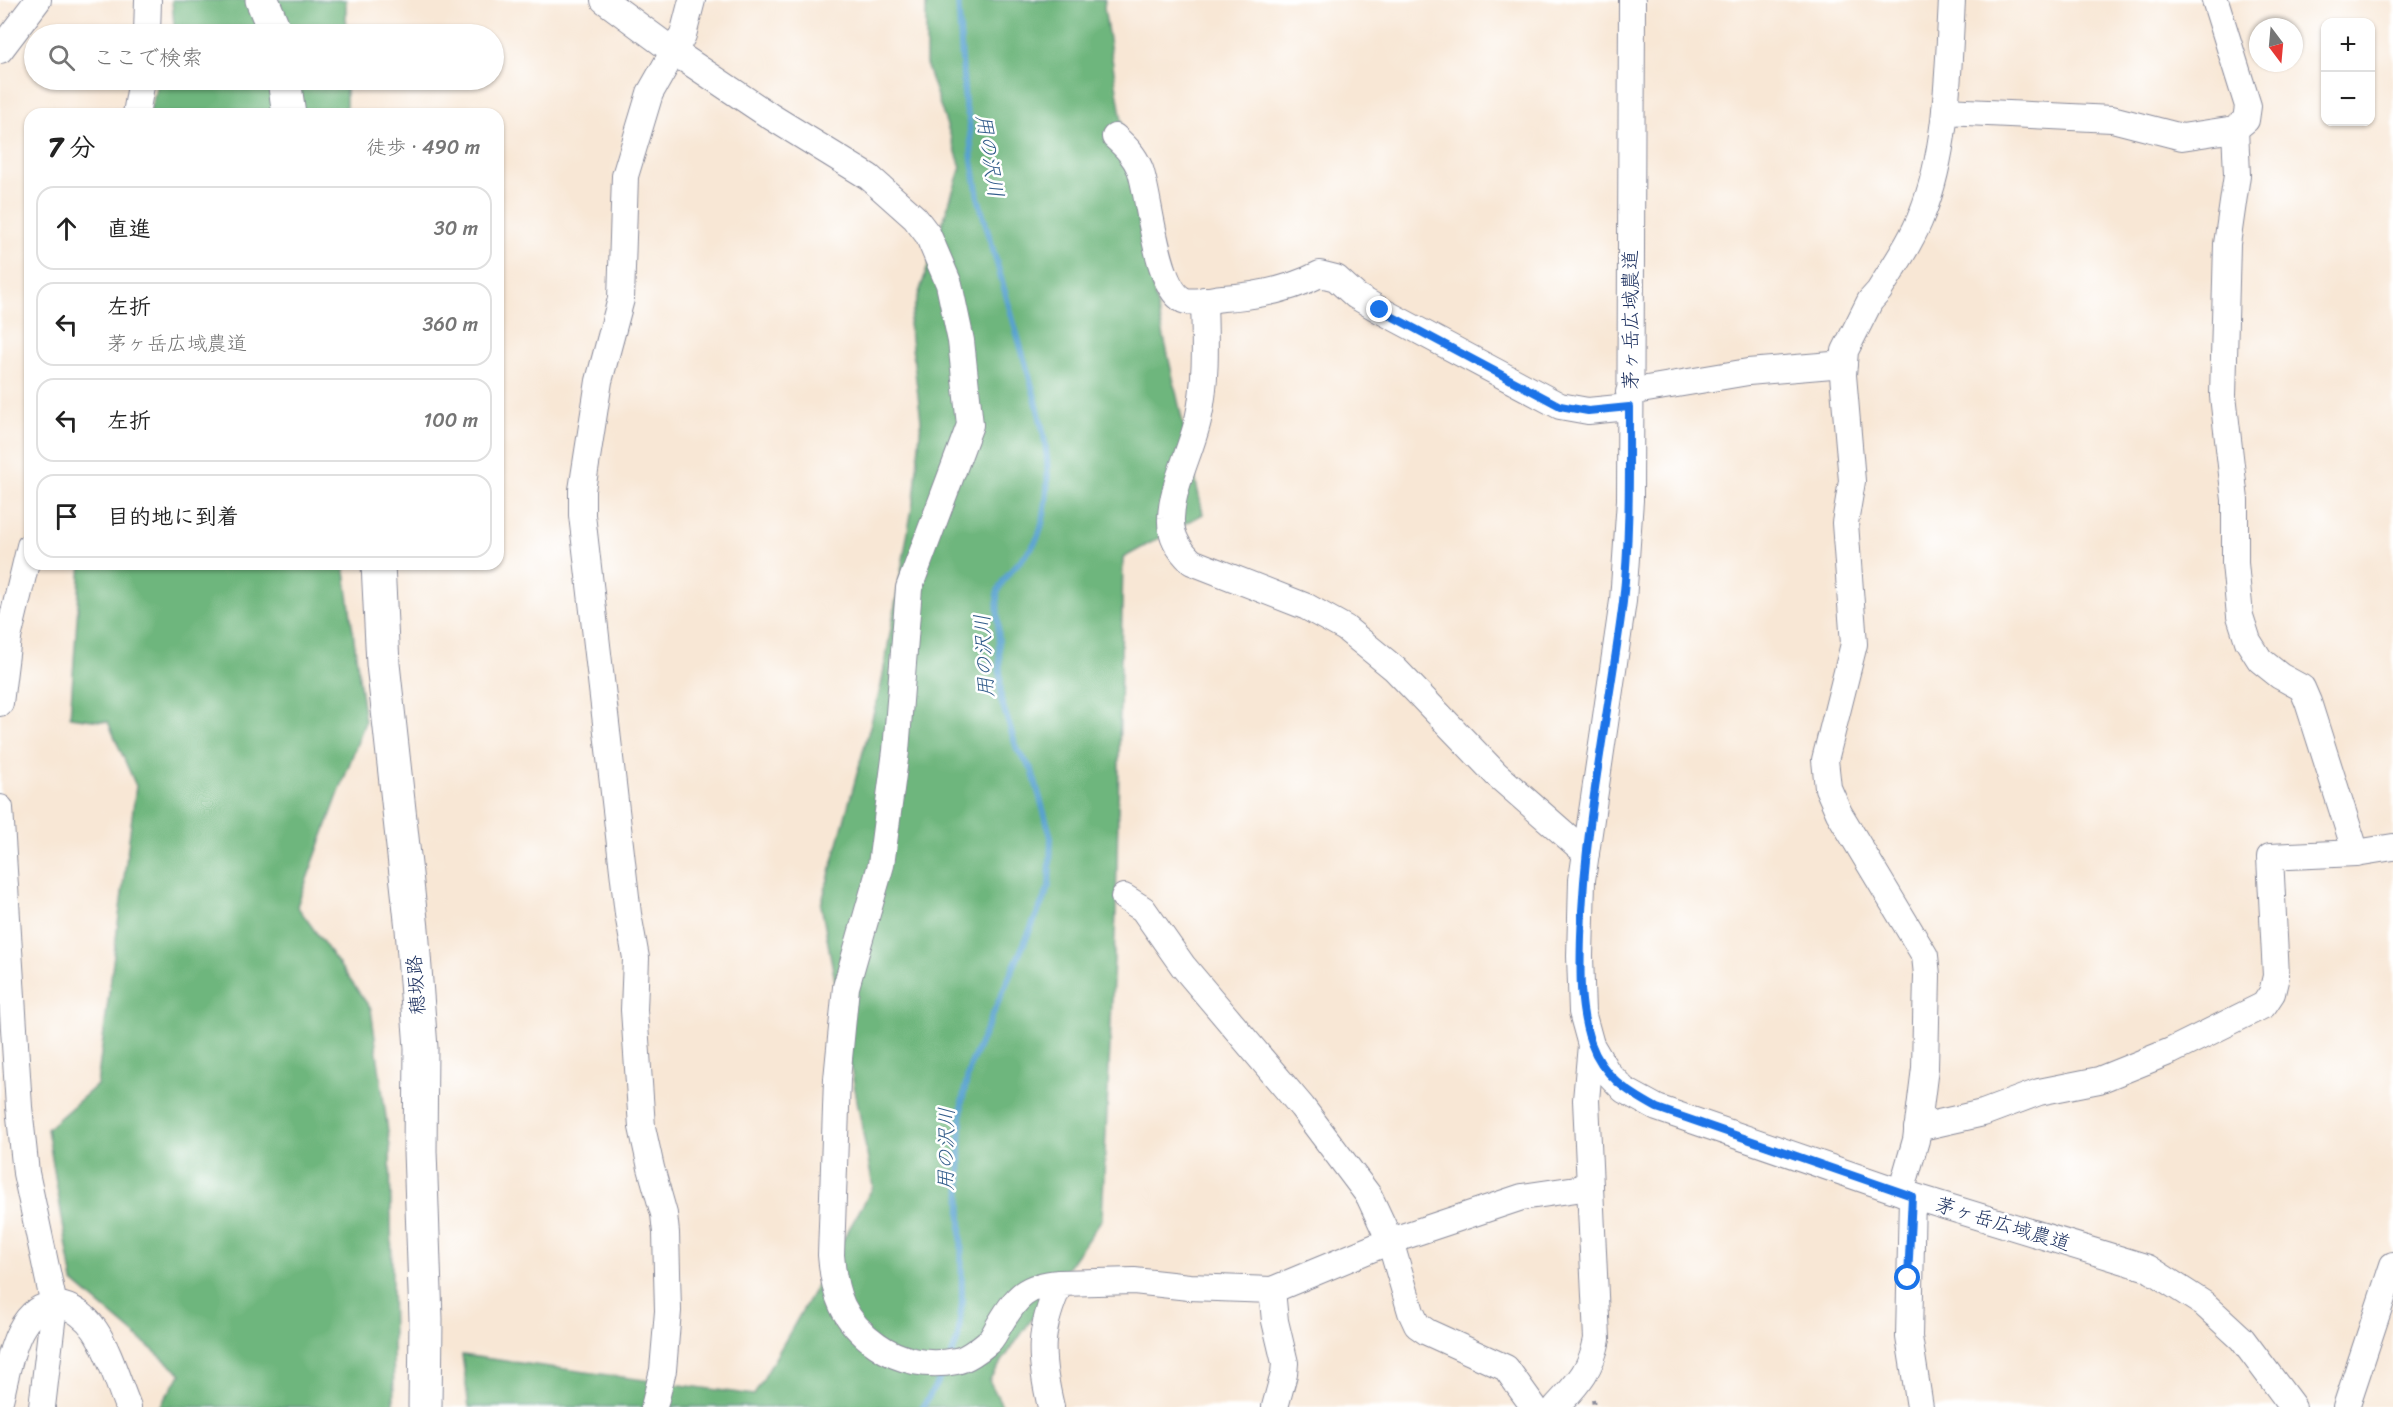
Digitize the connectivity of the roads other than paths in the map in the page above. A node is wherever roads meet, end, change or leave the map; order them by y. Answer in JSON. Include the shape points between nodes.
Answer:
{"nodes":[{"id":1,"x":38,"y":0,"type":"edge"},
{"id":2,"x":148,"y":0,"type":"edge"},
{"id":3,"x":262,"y":0,"type":"edge"},
{"id":4,"x":604,"y":0,"type":"edge"},
{"id":5,"x":692,"y":0,"type":"edge"},
{"id":6,"x":1632,"y":0,"type":"edge"},
{"id":7,"x":1952,"y":0,"type":"edge"},
{"id":8,"x":2215,"y":0,"type":"edge"},
{"id":9,"x":147,"y":24,"type":"edge"},
{"id":10,"x":272,"y":24,"type":"edge"},
{"id":11,"x":0,"y":50,"type":"edge"},
{"id":12,"x":674,"y":51,"type":"junction"},
{"id":13,"x":140,"y":90,"type":"edge"},
{"id":14,"x":286,"y":90,"type":"edge"},
{"id":15,"x":137,"y":108,"type":"edge"},
{"id":16,"x":288,"y":108,"type":"edge"},
{"id":17,"x":1945,"y":111,"type":"junction"},
{"id":18,"x":2235,"y":129,"type":"junction"},
{"id":19,"x":1115,"y":137,"type":"dead end"},
{"id":20,"x":1204,"y":300,"type":"junction"},
{"id":21,"x":1844,"y":364,"type":"junction"},
{"id":22,"x":1629,"y":400,"type":"junction"},
{"id":23,"x":24,"y":570,"type":"edge"},
{"id":24,"x":378,"y":570,"type":"edge"},
{"id":25,"x":0,"y":703,"type":"edge"},
{"id":26,"x":0,"y":808,"type":"edge"},
{"id":27,"x":2393,"y":847,"type":"edge"},
{"id":28,"x":1586,"y":853,"type":"junction"},
{"id":29,"x":2356,"y":853,"type":"junction"},
{"id":30,"x":1124,"y":897,"type":"dead end"},
{"id":31,"x":1591,"y":1045,"type":"junction"},
{"id":32,"x":1917,"y":1128,"type":"junction"},
{"id":33,"x":1590,"y":1186,"type":"junction"},
{"id":34,"x":1906,"y":1194,"type":"junction"},
{"id":35,"x":1390,"y":1241,"type":"junction"},
{"id":36,"x":2393,"y":1265,"type":"edge"},
{"id":37,"x":1060,"y":1283,"type":"junction"},
{"id":38,"x":1272,"y":1290,"type":"junction"},
{"id":39,"x":54,"y":1305,"type":"junction"},
{"id":40,"x":0,"y":1400,"type":"edge"},
{"id":41,"x":42,"y":1407,"type":"edge"},
{"id":42,"x":128,"y":1407,"type":"edge"},
{"id":43,"x":424,"y":1407,"type":"edge"},
{"id":44,"x":654,"y":1407,"type":"edge"},
{"id":45,"x":1051,"y":1407,"type":"edge"},
{"id":46,"x":1275,"y":1407,"type":"edge"},
{"id":47,"x":1534,"y":1407,"type":"edge"},
{"id":48,"x":1556,"y":1407,"type":"edge"},
{"id":49,"x":1920,"y":1407,"type":"edge"},
{"id":50,"x":2294,"y":1407,"type":"edge"},
{"id":51,"x":2346,"y":1407,"type":"edge"}],
"edges":[{"from":1,"to":11,"type":"street"},
{"from":2,"to":9,"type":"street"},
{"from":3,"to":10,"type":"main road"},
{"from":4,"to":12,"type":"street"},
{"from":5,"to":12,"type":"street","via":[[683,35]]},
{"from":6,"to":22,"type":"street","name":"茅ヶ岳広域農道"},
{"from":7,"to":17,"type":"street"},
{"from":8,"to":18,"type":"street","via":[[2248,106],[2246,120]]},
{"from":12,"to":37,"type":"street","via":[[869,177],[915,218],[928,235],[949,284],[961,341],[970,425],[909,588],[896,752],[880,865],[846,987],[837,1079],[833,1282],[843,1310],[863,1335],[887,1352],[916,1362],[957,1361],[989,1342],[1021,1293],[1040,1284]]},
{"from":12,"to":44,"type":"street","via":[[650,93],[625,176],[621,299],[604,355],[582,490],[636,958],[634,1010],[642,1127],[666,1233],[669,1311],[663,1370]]},
{"from":13,"to":15,"type":"street"},
{"from":14,"to":16,"type":"main road"},
{"from":17,"to":18,"type":"street","via":[[2112,119],[2182,137]]},
{"from":17,"to":21,"type":"street","via":[[1922,215],[1870,301],[1845,351]]},
{"from":18,"to":29,"type":"street","via":[[2237,175],[2227,244],[2223,396],[2235,500],[2240,616],[2248,641],[2260,660],[2302,688]]},
{"from":19,"to":20,"type":"street","via":[[1130,150],[1140,170],[1161,266],[1176,294],[1186,301]]},
{"from":20,"to":22,"type":"street","via":[[1257,296],[1320,274],[1336,278],[1380,310],[1560,406],[1588,411]]},
{"from":20,"to":28,"type":"street","via":[[1205,357],[1199,418],[1171,518],[1180,551],[1192,562],[1307,607],[1345,628],[1395,669],[1496,774]]},
{"from":21,"to":22,"type":"street","via":[[1748,372]]},
{"from":21,"to":32,"type":"street","via":[[1852,481],[1845,523],[1854,644],[1825,760],[1828,788],[1839,813],[1925,956],[1924,1068]]},
{"from":22,"to":28,"type":"street","name":"茅ヶ岳広域農道","via":[[1630,500],[1623,601]]},
{"from":23,"to":25,"type":"street","via":[[8,638]]},
{"from":24,"to":43,"type":"main road","name":"穂坂路","via":[[383,664],[421,1048]]},
{"from":26,"to":39,"type":"street","via":[[24,1162]]},
{"from":27,"to":29,"type":"street"},
{"from":28,"to":31,"type":"street","name":"茅ヶ岳広域農道","via":[[1580,956],[1582,1012]]},
{"from":29,"to":32,"type":"street","via":[[2270,857],[2276,976],[2264,1005],[2171,1051],[2098,1080],[2039,1092],[1983,1113]]},
{"from":30,"to":35,"type":"street","via":[[1143,909],[1183,966],[1302,1107],[1369,1196]]},
{"from":31,"to":33,"type":"street","via":[[1586,1100]]},
{"from":31,"to":34,"type":"street","name":"茅ヶ岳広域農道","via":[[1607,1072],[1624,1090],[1657,1108]]},
{"from":32,"to":34,"type":"street"},
{"from":33,"to":35,"type":"street","via":[[1522,1197]]},
{"from":33,"to":48,"type":"street","via":[[1597,1340],[1581,1380]]},
{"from":34,"to":49,"type":"street","via":[[1909,1337]]},
{"from":34,"to":50,"type":"street","name":"茅ヶ岳広域農道","via":[[2148,1268],[2205,1304],[2242,1339]]},
{"from":35,"to":38,"type":"street"},
{"from":35,"to":47,"type":"street","via":[[1417,1325],[1506,1368]]},
{"from":36,"to":51,"type":"street"},
{"from":37,"to":38,"type":"street","via":[[1134,1281]]},
{"from":37,"to":45,"type":"street","via":[[1049,1307],[1042,1339],[1042,1370]]},
{"from":38,"to":46,"type":"street","via":[[1285,1364]]},
{"from":39,"to":40,"type":"street","via":[[28,1317],[19,1330]]},
{"from":39,"to":41,"type":"street"},
{"from":39,"to":42,"type":"street","via":[[84,1316],[96,1330]]}]}
